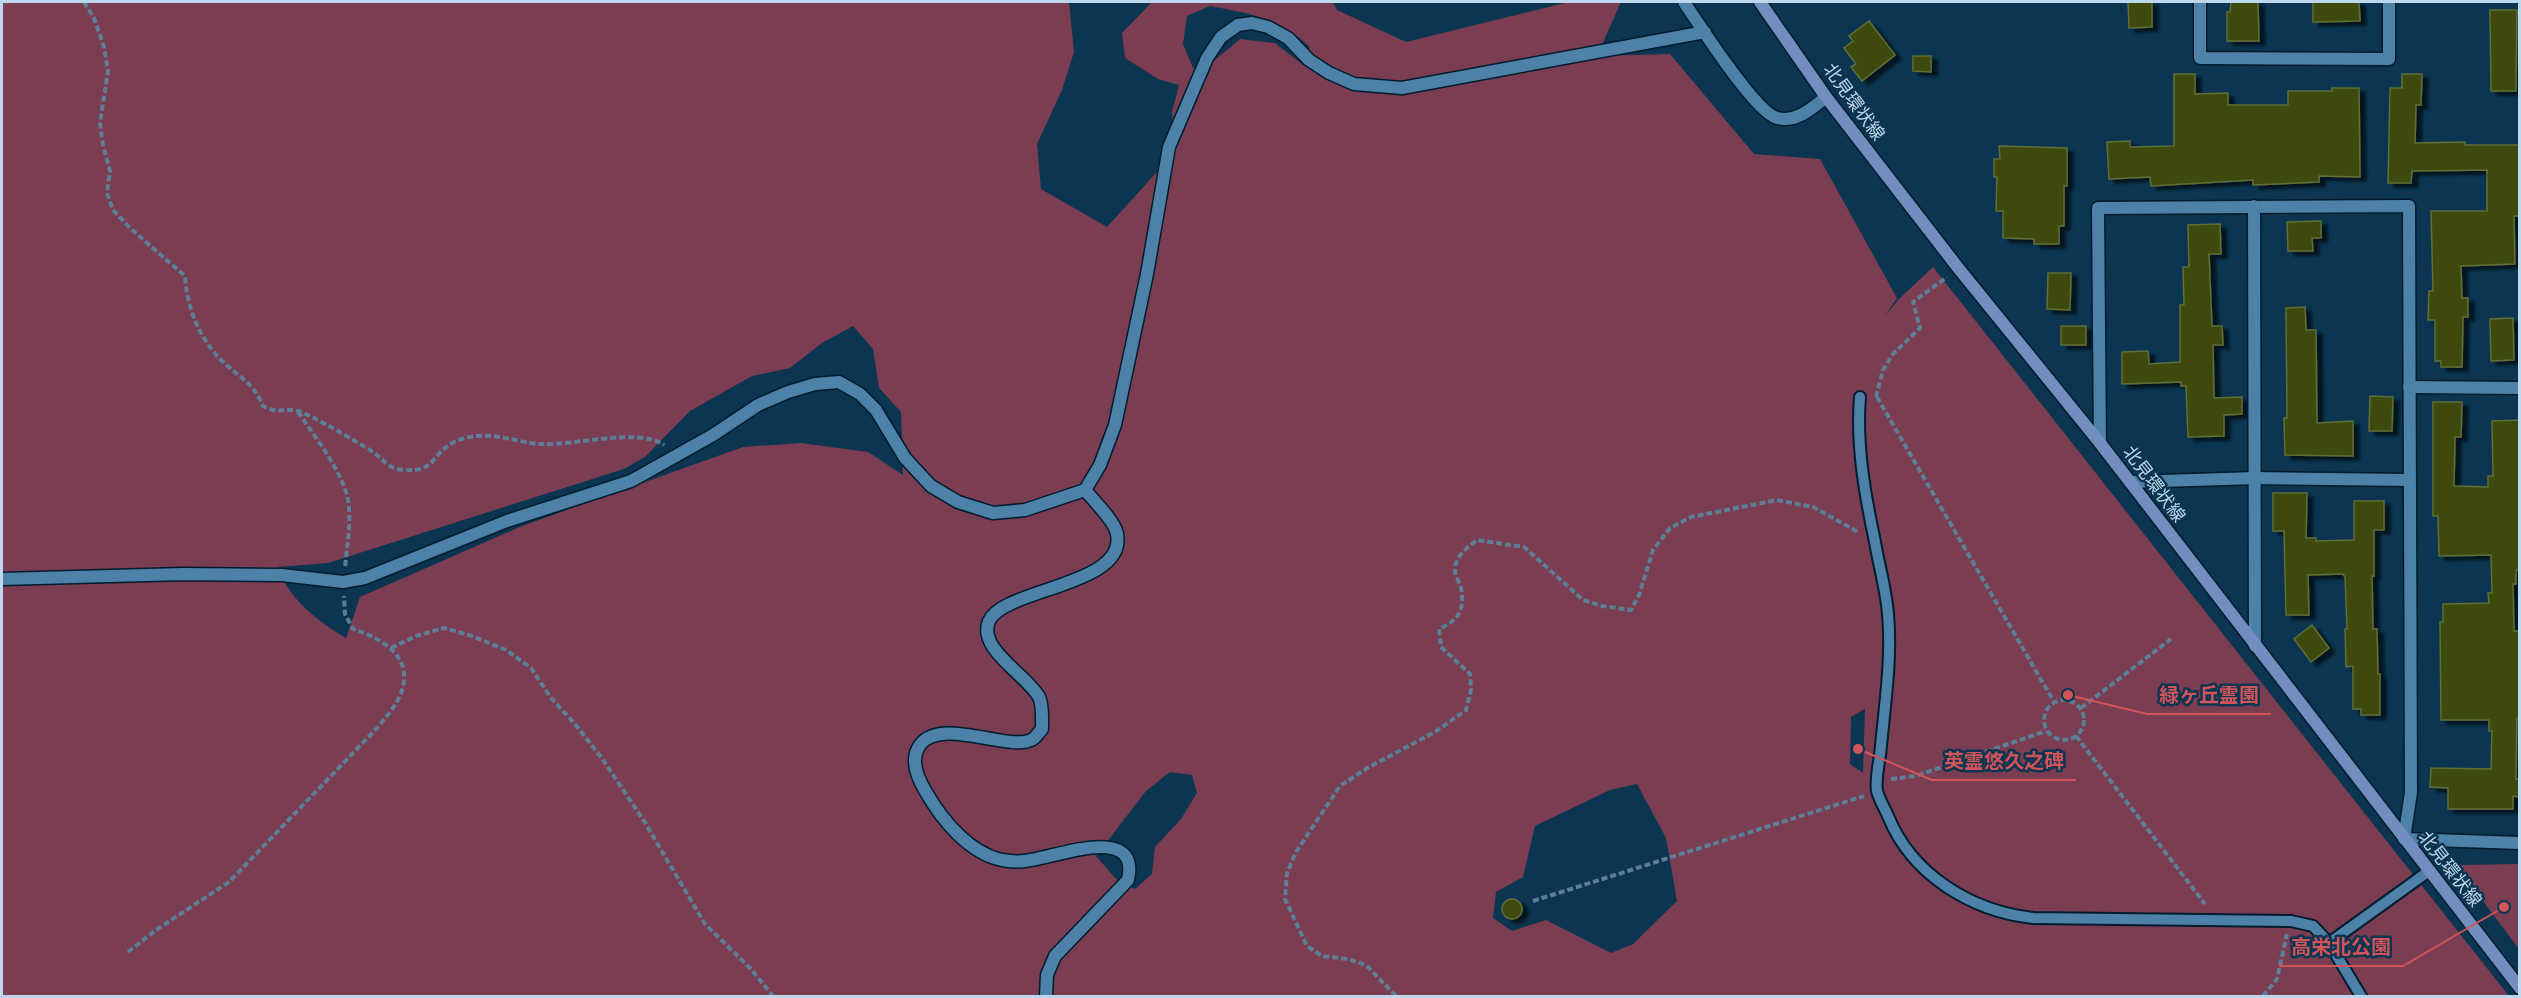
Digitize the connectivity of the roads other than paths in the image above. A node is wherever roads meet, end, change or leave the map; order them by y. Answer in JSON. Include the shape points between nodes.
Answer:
{"nodes":[{"id":1,"x":1684,"y":2,"type":"edge"},
{"id":2,"x":1760,"y":2,"type":"edge"},
{"id":3,"x":2200,"y":2,"type":"edge"},
{"id":4,"x":2389,"y":2,"type":"edge"},
{"id":5,"x":1705,"y":32,"type":"junction"},
{"id":6,"x":1826,"y":97,"type":"junction"},
{"id":7,"x":2254,"y":206,"type":"junction"},
{"id":8,"x":2409,"y":387,"type":"junction"},
{"id":9,"x":2520,"y":388,"type":"edge"},
{"id":10,"x":1860,"y":398,"type":"road end"},
{"id":11,"x":2100,"y":443,"type":"junction"},
{"id":12,"x":2256,"y":478,"type":"junction"},
{"id":13,"x":2410,"y":480,"type":"junction"},
{"id":14,"x":2130,"y":482,"type":"junction"},
{"id":15,"x":1085,"y":490,"type":"junction"},
{"id":16,"x":2,"y":579,"type":"edge"},
{"id":17,"x":2255,"y":646,"type":"junction"},
{"id":18,"x":2404,"y":839,"type":"junction"},
{"id":19,"x":2520,"y":843,"type":"edge"},
{"id":20,"x":2430,"y":871,"type":"junction"},
{"id":21,"x":2329,"y":943,"type":"junction"},
{"id":22,"x":2520,"y":988,"type":"edge"},
{"id":23,"x":1046,"y":996,"type":"edge"},
{"id":24,"x":2361,"y":996,"type":"edge"}],
"edges":[{"from":1,"to":5,"type":"street"},
{"from":2,"to":6,"type":"main road","name":"北見環状線"},
{"from":3,"to":4,"type":"street","via":[[2200,58],[2389,59]]},
{"from":5,"to":6,"type":"street","via":[[1742,84],[1774,117],[1798,117]]},
{"from":5,"to":15,"type":"street","via":[[1402,88],[1354,84],[1309,60],[1288,38],[1268,27],[1238,25],[1221,38],[1207,58],[1168,147],[1147,274],[1115,425],[1100,465]]},
{"from":6,"to":11,"type":"main road","name":"北見環状線"},
{"from":7,"to":8,"type":"street","via":[[2409,206]]},
{"from":7,"to":11,"type":"street","via":[[2098,208]]},
{"from":7,"to":12,"type":"street"},
{"from":8,"to":9,"type":"street"},
{"from":8,"to":13,"type":"street"},
{"from":10,"to":21,"type":"lane","via":[[1858,424],[1884,585],[1889,642],[1878,786],[1894,831],[1915,862],[1935,880],[1979,905],[2009,915],[2290,921],[2313,926]]},
{"from":11,"to":14,"type":"main road","name":"北見環状線"},
{"from":12,"to":13,"type":"street"},
{"from":12,"to":14,"type":"street"},
{"from":12,"to":17,"type":"street"},
{"from":13,"to":18,"type":"street","via":[[2411,792]]},
{"from":14,"to":17,"type":"main road","name":"北見環状線"},
{"from":15,"to":16,"type":"street","via":[[1025,510],[1004,512],[993,513],[958,502],[931,486],[905,458],[876,410],[860,394],[839,382],[815,384],[758,405],[631,481],[507,521],[365,579],[343,582],[282,574]]},
{"from":15,"to":23,"type":"street","via":[[1118,533],[1112,556],[1083,577],[1016,600],[996,612],[989,622],[988,636],[994,650],[1040,698],[1042,729],[1032,740],[1020,742],[933,735],[920,746],[914,759],[918,778],[933,805],[965,841],[982,853],[1024,862],[1070,850],[1116,848],[1125,854],[1131,866],[1128,880],[1055,956],[1047,975]]},
{"from":17,"to":18,"type":"main road","name":"北見環状線"},
{"from":18,"to":19,"type":"street"},
{"from":18,"to":20,"type":"main road","name":"北見環状線"},
{"from":20,"to":21,"type":"lane"},
{"from":20,"to":22,"type":"main road","name":"北見環状線"},
{"from":21,"to":24,"type":"lane"}]}
